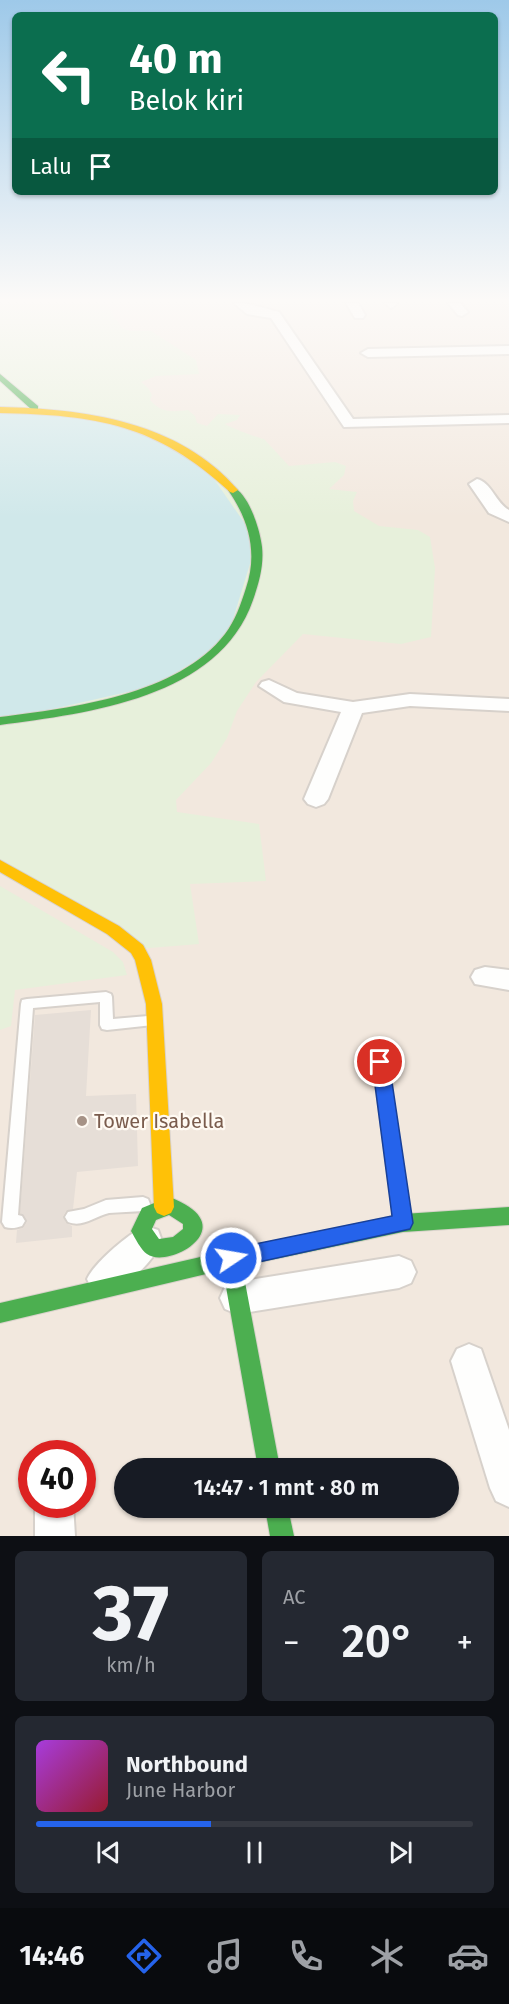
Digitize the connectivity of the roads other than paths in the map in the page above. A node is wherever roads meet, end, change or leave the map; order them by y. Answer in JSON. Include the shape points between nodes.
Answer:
{"nodes":[{"id":1,"x":316,"y":375,"type":"edge"},
{"id":2,"x":0,"y":377,"type":"edge"},
{"id":3,"x":35,"y":408,"type":"junction"},
{"id":4,"x":0,"y":410,"type":"edge"},
{"id":5,"x":509,"y":419,"type":"edge"},
{"id":6,"x":477,"y":484,"type":"dead end"},
{"id":7,"x":509,"y":517,"type":"edge"},
{"id":8,"x":269,"y":686,"type":"dead end"},
{"id":9,"x":509,"y":705,"type":"edge"},
{"id":10,"x":352,"y":708,"type":"junction"},
{"id":11,"x":0,"y":721,"type":"edge"},
{"id":12,"x":316,"y":799,"type":"dead end"},
{"id":13,"x":0,"y":865,"type":"edge"},
{"id":14,"x":155,"y":1021,"type":"junction"},
{"id":15,"x":380,"y":1062,"type":"dead end"},
{"id":16,"x":164,"y":1205,"type":"junction"},
{"id":17,"x":509,"y":1216,"type":"edge"},
{"id":18,"x":73,"y":1217,"type":"dead end"},
{"id":19,"x":17,"y":1221,"type":"dead end"},
{"id":20,"x":403,"y":1223,"type":"junction"},
{"id":21,"x":193,"y":1232,"type":"junction"},
{"id":22,"x":146,"y":1241,"type":"junction"},
{"id":23,"x":231,"y":1258,"type":"junction"},
{"id":24,"x":399,"y":1272,"type":"dead end"},
{"id":25,"x":80,"y":1294,"type":"junction"},
{"id":26,"x":237,"y":1298,"type":"junction"},
{"id":27,"x":0,"y":1313,"type":"edge"},
{"id":28,"x":469,"y":1361,"type":"dead end"},
{"id":29,"x":267,"y":1458,"type":"edge"},
{"id":30,"x":509,"y":1488,"type":"edge"},
{"id":31,"x":54,"y":1518,"type":"edge"},
{"id":32,"x":279,"y":1518,"type":"edge"},
{"id":33,"x":55,"y":1536,"type":"edge"},
{"id":34,"x":282,"y":1536,"type":"edge"}],
"edges":[{"from":1,"to":5,"type":"street","via":[[349,424]]},
{"from":2,"to":3,"type":"street"},
{"from":3,"to":4,"type":"street"},
{"from":3,"to":11,"type":"street","via":[[84,413],[132,425],[198,456],[233,488],[246,508],[257,541],[259,566],[248,599],[226,642],[195,666],[154,686],[96,706]]},
{"from":6,"to":7,"type":"street","via":[[495,509]]},
{"from":8,"to":10,"type":"street","via":[[291,698]]},
{"from":9,"to":10,"type":"street","via":[[410,700]]},
{"from":10,"to":12,"type":"street"},
{"from":13,"to":14,"type":"street","via":[[125,938],[137,949],[149,981]]},
{"from":14,"to":16,"type":"street"},
{"from":14,"to":19,"type":"lane","via":[[107,1025],[106,997],[27,1004],[10,1222]]},
{"from":15,"to":20,"type":"lane"},
{"from":16,"to":18,"type":"lane","via":[[106,1207]]},
{"from":16,"to":21,"type":"street","via":[[187,1213]]},
{"from":16,"to":22,"type":"street","via":[[146,1220],[141,1231]]},
{"from":17,"to":20,"type":"street"},
{"from":20,"to":23,"type":"street"},
{"from":21,"to":22,"type":"street","via":[[176,1250],[154,1248]]},
{"from":21,"to":23,"type":"street"},
{"from":22,"to":25,"type":"street","via":[[116,1271]]},
{"from":23,"to":25,"type":"street"},
{"from":23,"to":26,"type":"street"},
{"from":24,"to":26,"type":"street"},
{"from":25,"to":27,"type":"street"},
{"from":26,"to":29,"type":"street"},
{"from":28,"to":30,"type":"street"},
{"from":31,"to":33,"type":"street"},
{"from":32,"to":34,"type":"street"}]}
